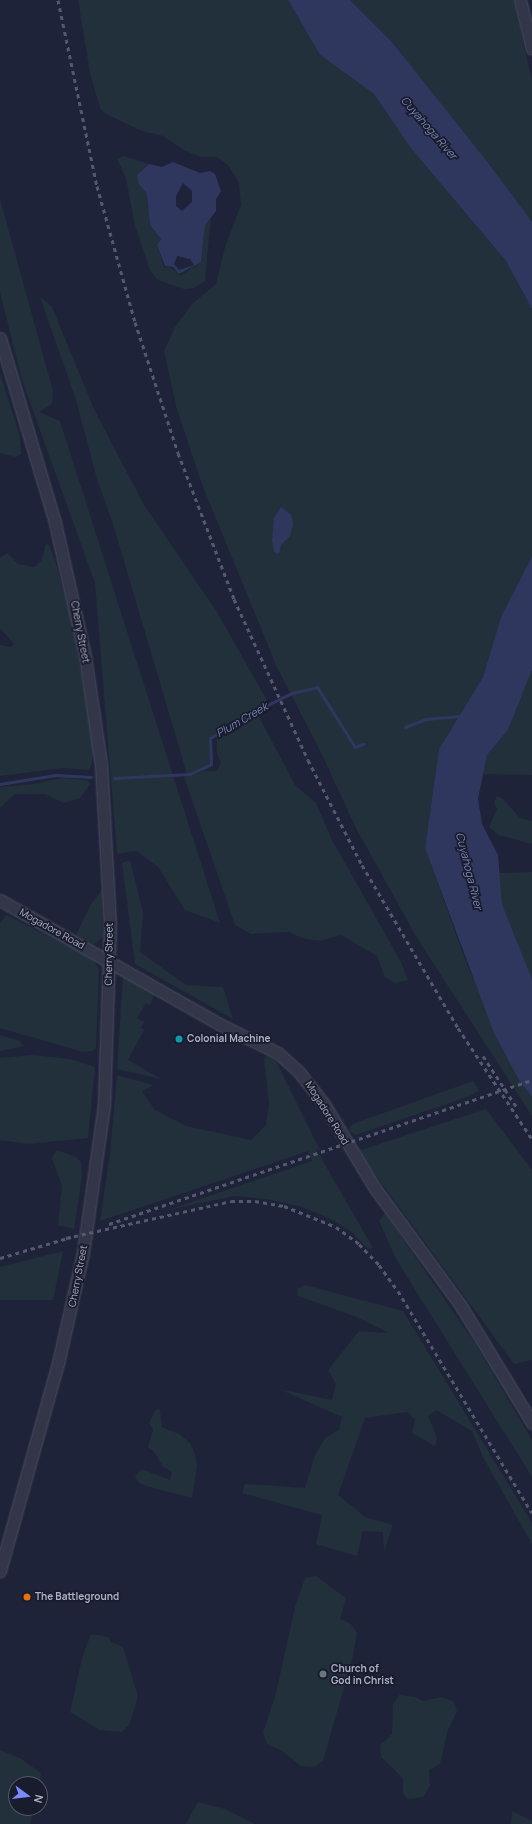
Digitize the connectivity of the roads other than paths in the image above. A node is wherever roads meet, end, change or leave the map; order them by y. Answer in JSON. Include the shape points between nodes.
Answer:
{"nodes":[{"id":1,"x":520,"y":0,"type":"edge"},
{"id":2,"x":532,"y":49,"type":"edge"},
{"id":3,"x":0,"y":338,"type":"edge"},
{"id":4,"x":0,"y":900,"type":"edge"},
{"id":5,"x":110,"y":961,"type":"junction"},
{"id":6,"x":532,"y":1423,"type":"edge"},
{"id":7,"x":0,"y":1570,"type":"edge"}],
"edges":[{"from":1,"to":2,"type":"street"},
{"from":3,"to":5,"type":"street","name":"Cherry Street","via":[[55,523],[85,656],[95,713],[105,806]]},
{"from":4,"to":5,"type":"street","name":"Mogadore Road"},
{"from":5,"to":6,"type":"street","name":"Mogadore Road","via":[[219,1024],[278,1053],[299,1072],[324,1104],[374,1187],[461,1306]]},
{"from":5,"to":7,"type":"street","name":"Cherry Street","via":[[104,1106],[83,1252],[58,1363]]}]}
